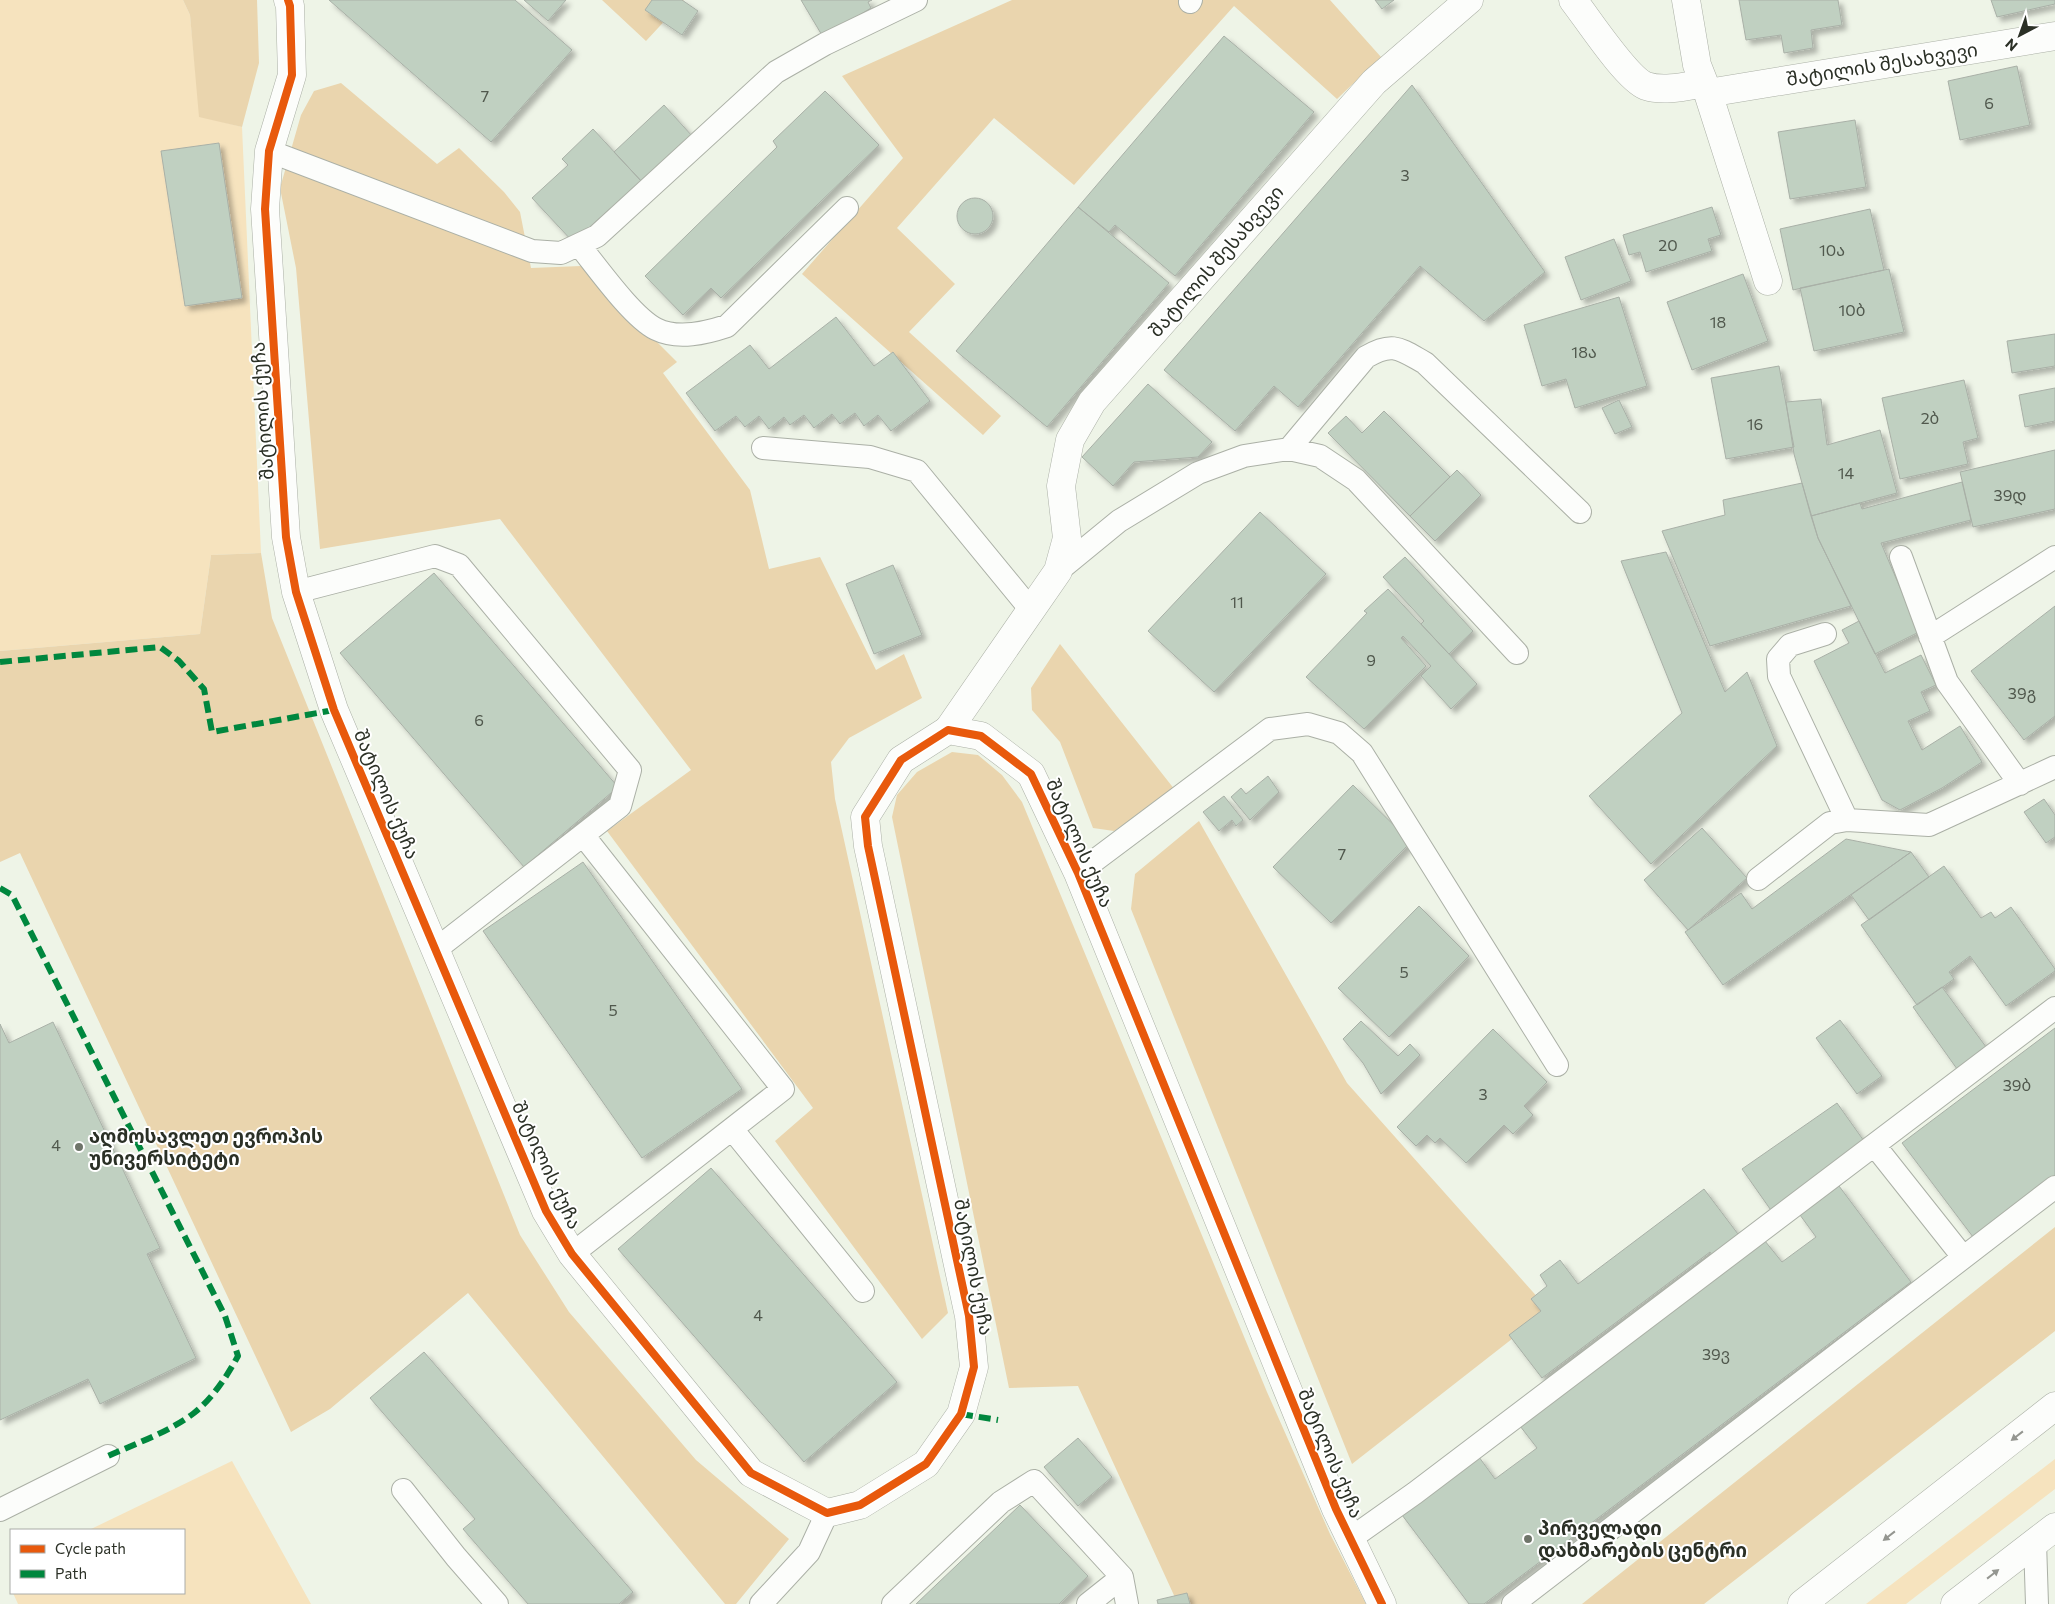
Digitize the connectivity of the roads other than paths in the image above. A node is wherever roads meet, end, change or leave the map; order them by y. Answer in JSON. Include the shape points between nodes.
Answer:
{"nodes":[{"id":1,"x":288,"y":0,"type":"edge"},
{"id":2,"x":916,"y":0,"type":"edge"},
{"id":3,"x":1469,"y":0,"type":"edge"},
{"id":4,"x":1574,"y":0,"type":"edge"},
{"id":5,"x":1686,"y":0,"type":"edge"},
{"id":6,"x":2055,"y":36,"type":"edge"},
{"id":7,"x":1706,"y":88,"type":"junction"},
{"id":8,"x":269,"y":151,"type":"junction"},
{"id":9,"x":847,"y":208,"type":"dead end"},
{"id":10,"x":579,"y":245,"type":"junction"},
{"id":11,"x":1768,"y":281,"type":"dead end"},
{"id":12,"x":763,"y":448,"type":"dead end"},
{"id":13,"x":1289,"y":449,"type":"junction"},
{"id":14,"x":1580,"y":512,"type":"dead end"},
{"id":15,"x":1901,"y":557,"type":"dead end"},
{"id":16,"x":2055,"y":557,"type":"edge"},
{"id":17,"x":1058,"y":571,"type":"junction"},
{"id":18,"x":296,"y":592,"type":"junction"},
{"id":19,"x":1031,"y":610,"type":"junction"},
{"id":20,"x":1825,"y":634,"type":"dead end"},
{"id":21,"x":1930,"y":637,"type":"junction"},
{"id":22,"x":1517,"y":653,"type":"dead end"},
{"id":23,"x":948,"y":730,"type":"junction"},
{"id":24,"x":2055,"y":767,"type":"edge"},
{"id":25,"x":2020,"y":784,"type":"junction"},
{"id":26,"x":1847,"y":820,"type":"junction"},
{"id":27,"x":583,"y":835,"type":"junction"},
{"id":28,"x":1078,"y":873,"type":"junction"},
{"id":29,"x":1758,"y":879,"type":"dead end"},
{"id":30,"x":435,"y":950,"type":"junction"},
{"id":31,"x":2055,"y":1008,"type":"edge"},
{"id":32,"x":1557,"y":1065,"type":"dead end"},
{"id":33,"x":732,"y":1129,"type":"junction"},
{"id":34,"x":1875,"y":1146,"type":"junction"},
{"id":35,"x":2055,"y":1187,"type":"edge"},
{"id":36,"x":572,"y":1254,"type":"junction"},
{"id":37,"x":1963,"y":1257,"type":"junction"},
{"id":38,"x":862,"y":1291,"type":"dead end"},
{"id":39,"x":2055,"y":1406,"type":"edge"},
{"id":40,"x":108,"y":1456,"type":"dead end"},
{"id":41,"x":403,"y":1490,"type":"dead end"},
{"id":42,"x":0,"y":1510,"type":"edge"},
{"id":43,"x":827,"y":1513,"type":"junction"},
{"id":44,"x":2045,"y":1534,"type":"edge"},
{"id":45,"x":1350,"y":1539,"type":"junction"},
{"id":46,"x":1122,"y":1577,"type":"junction"},
{"id":47,"x":497,"y":1604,"type":"edge"},
{"id":48,"x":761,"y":1604,"type":"edge"},
{"id":49,"x":893,"y":1604,"type":"edge"},
{"id":50,"x":1088,"y":1604,"type":"edge"},
{"id":51,"x":1126,"y":1604,"type":"edge"},
{"id":52,"x":1382,"y":1604,"type":"edge"},
{"id":53,"x":1512,"y":1604,"type":"edge"},
{"id":54,"x":1802,"y":1604,"type":"edge"},
{"id":55,"x":1955,"y":1604,"type":"edge"},
{"id":56,"x":2036,"y":1604,"type":"edge"}],
"edges":[{"from":1,"to":8,"type":"street","name":"შატილის ქუჩა","via":[[292,75]]},
{"from":2,"to":10,"type":"lane","via":[[776,72],[597,236]]},
{"from":3,"to":17,"type":"street","name":"შატილის შესახვევი","via":[[1374,82],[1092,402],[1070,440],[1061,486],[1067,538]]},
{"from":4,"to":7,"type":"street","name":"შატილის შესახვევი","via":[[1627,71],[1646,86]]},
{"from":5,"to":7,"type":"street","via":[[1697,65]]},
{"from":6,"to":7,"type":"street","name":"შატილის შესახვევი"},
{"from":7,"to":11,"type":"street"},
{"from":8,"to":10,"type":"lane","via":[[532,251],[561,253]]},
{"from":8,"to":18,"type":"street","name":"შატილის ქუჩა","via":[[265,209],[282,488],[286,537]]},
{"from":9,"to":10,"type":"lane","via":[[727,326],[709,332],[682,335],[657,329],[636,313]]},
{"from":12,"to":19,"type":"lane","via":[[870,457],[917,470]]},
{"from":13,"to":14,"type":"lane","via":[[1366,357],[1380,349],[1400,348],[1425,363]]},
{"from":13,"to":17,"type":"lane","name":"შატილის შესახვევი","via":[[1244,456],[1198,473],[1119,521]]},
{"from":13,"to":22,"type":"lane","name":"შატილის შესახვევი","via":[[1320,456],[1356,480]]},
{"from":15,"to":21,"type":"lane"},
{"from":16,"to":21,"type":"lane"},
{"from":17,"to":19,"type":"street","name":"შატილის შესახვევი"},
{"from":18,"to":27,"type":"lane","via":[[435,556],[459,566],[630,770],[620,806]]},
{"from":18,"to":30,"type":"street","name":"შატილის ქუჩა","via":[[334,710]]},
{"from":19,"to":23,"type":"street","name":"შატილის შესახვევი"},
{"from":20,"to":26,"type":"lane","via":[[1790,645],[1778,659],[1779,676]]},
{"from":21,"to":25,"type":"lane","via":[[1947,682]]},
{"from":23,"to":28,"type":"street","name":"შატილის ქუჩა","via":[[981,736],[1031,774]]},
{"from":23,"to":43,"type":"street","name":"შატილის ქუჩა","via":[[901,760],[865,817],[868,846],[969,1316],[974,1367],[961,1414],[926,1464],[860,1505]]},
{"from":24,"to":25,"type":"lane"},
{"from":25,"to":26,"type":"lane","via":[[1928,825]]},
{"from":26,"to":29,"type":"lane","via":[[1830,823]]},
{"from":27,"to":30,"type":"lane"},
{"from":27,"to":33,"type":"lane","via":[[783,1090]]},
{"from":28,"to":32,"type":"lane","via":[[1270,730],[1308,724],[1339,733],[1362,753]]},
{"from":28,"to":45,"type":"street","name":"შატილის ქუჩა"},
{"from":30,"to":36,"type":"street","name":"შატილის ქუჩა","via":[[546,1211]]},
{"from":31,"to":34,"type":"lane"},
{"from":33,"to":36,"type":"lane"},
{"from":33,"to":38,"type":"lane"},
{"from":34,"to":37,"type":"lane"},
{"from":34,"to":45,"type":"lane"},
{"from":35,"to":37,"type":"lane"},
{"from":36,"to":43,"type":"street","name":"შატილის ქუჩა","via":[[751,1473]]},
{"from":37,"to":53,"type":"lane"},
{"from":39,"to":54,"type":"street","one_way":true},
{"from":40,"to":42,"type":"lane"},
{"from":41,"to":47,"type":"lane"},
{"from":43,"to":48,"type":"lane","via":[[809,1552]]},
{"from":55,"to":44,"type":"street","one_way":true},
{"from":44,"to":56,"type":"lane"},
{"from":45,"to":52,"type":"street","name":"შატილის ქუჩა"},
{"from":46,"to":49,"type":"lane","via":[[1034,1481],[1001,1502]]},
{"from":46,"to":50,"type":"lane"},
{"from":46,"to":51,"type":"lane"}]}
